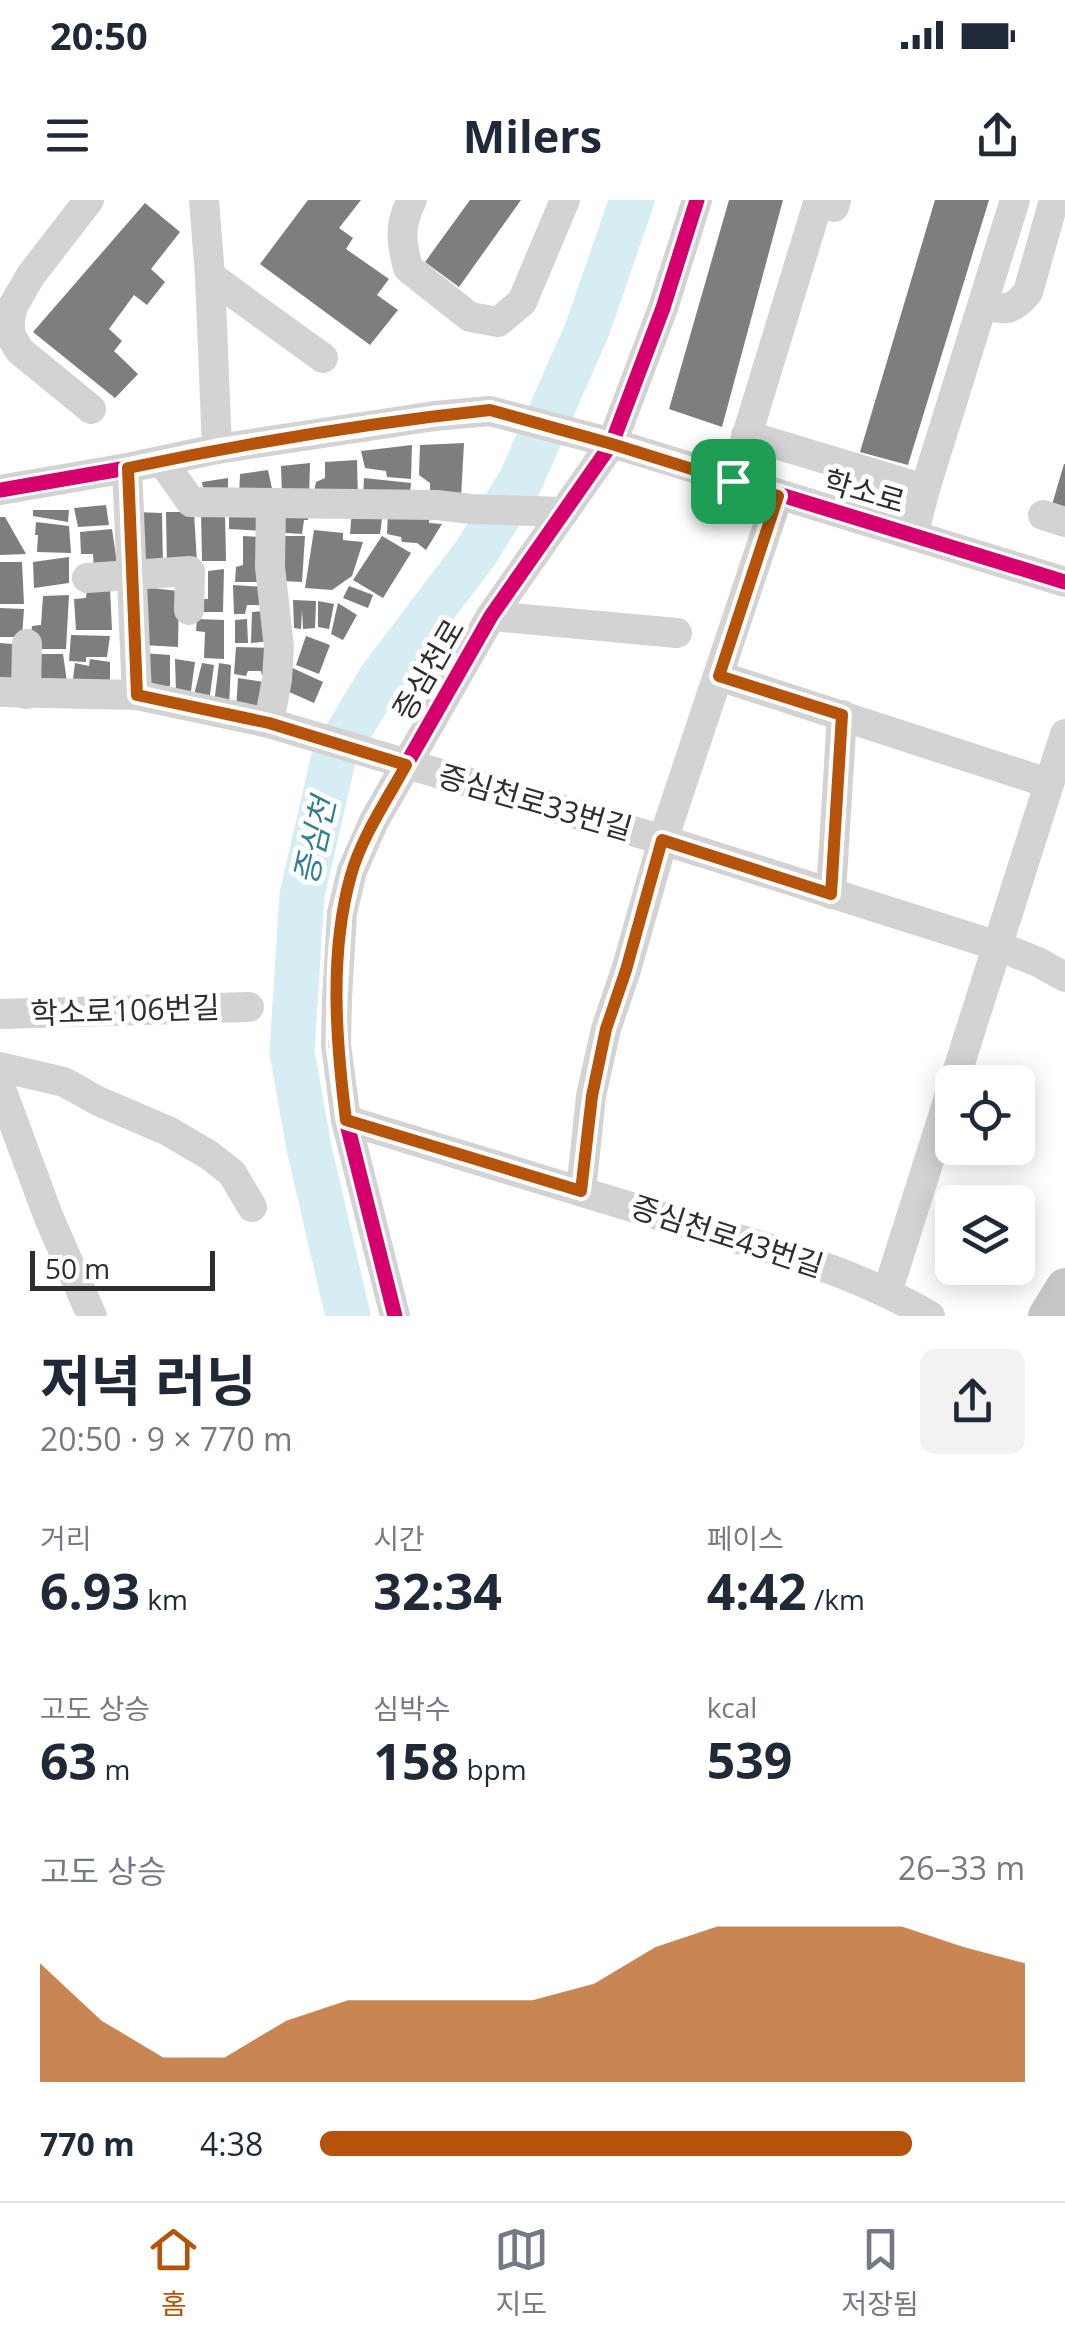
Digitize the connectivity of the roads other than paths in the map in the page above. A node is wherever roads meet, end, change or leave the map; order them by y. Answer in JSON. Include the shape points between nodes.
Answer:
{"nodes":[{"id":1,"x":89,"y":200,"type":"edge"},
{"id":2,"x":204,"y":200,"type":"edge"},
{"id":3,"x":412,"y":200,"type":"edge"},
{"id":4,"x":565,"y":200,"type":"edge"},
{"id":5,"x":697,"y":200,"type":"edge"},
{"id":6,"x":836,"y":200,"type":"edge"},
{"id":7,"x":1015,"y":200,"type":"edge"},
{"id":8,"x":1054,"y":200,"type":"edge"},
{"id":9,"x":210,"y":276,"type":"junction"},
{"id":10,"x":983,"y":304,"type":"junction"},
{"id":11,"x":323,"y":358,"type":"dead end"},
{"id":12,"x":91,"y":410,"type":"dead end"},
{"id":13,"x":746,"y":436,"type":"junction"},
{"id":14,"x":612,"y":444,"type":"junction"},
{"id":15,"x":217,"y":449,"type":"junction"},
{"id":16,"x":162,"y":461,"type":"junction"},
{"id":17,"x":128,"y":468,"type":"junction"},
{"id":18,"x":733,"y":481,"type":"junction"},
{"id":19,"x":925,"y":489,"type":"junction"},
{"id":20,"x":0,"y":490,"type":"edge"},
{"id":21,"x":778,"y":496,"type":"junction"},
{"id":22,"x":270,"y":504,"type":"junction"},
{"id":23,"x":564,"y":512,"type":"junction"},
{"id":24,"x":913,"y":535,"type":"junction"},
{"id":25,"x":133,"y":575,"type":"junction"},
{"id":26,"x":87,"y":578,"type":"dead end"},
{"id":27,"x":1065,"y":582,"type":"edge"},
{"id":28,"x":189,"y":610,"type":"dead end"},
{"id":29,"x":492,"y":616,"type":"junction"},
{"id":30,"x":678,"y":634,"type":"dead end"},
{"id":31,"x":27,"y":644,"type":"dead end"},
{"id":32,"x":719,"y":676,"type":"junction"},
{"id":33,"x":13,"y":693,"type":"edge"},
{"id":34,"x":137,"y":695,"type":"junction"},
{"id":35,"x":850,"y":718,"type":"junction"},
{"id":36,"x":269,"y":723,"type":"junction"},
{"id":37,"x":1065,"y":734,"type":"edge"},
{"id":38,"x":406,"y":765,"type":"junction"},
{"id":39,"x":1048,"y":783,"type":"junction"},
{"id":40,"x":662,"y":840,"type":"junction"},
{"id":41,"x":831,"y":894,"type":"junction"},
{"id":42,"x":998,"y":946,"type":"junction"},
{"id":43,"x":1065,"y":977,"type":"edge"},
{"id":44,"x":250,"y":1007,"type":"dead end"},
{"id":45,"x":0,"y":1014,"type":"edge"},
{"id":46,"x":959,"y":1065,"type":"edge"},
{"id":47,"x":1,"y":1087,"type":"edge"},
{"id":48,"x":346,"y":1120,"type":"junction"},
{"id":49,"x":935,"y":1142,"type":"edge"},
{"id":50,"x":581,"y":1191,"type":"junction"},
{"id":51,"x":252,"y":1207,"type":"dead end"},
{"id":52,"x":1065,"y":1286,"type":"edge"},
{"id":53,"x":887,"y":1293,"type":"junction"},
{"id":54,"x":92,"y":1316,"type":"edge"},
{"id":55,"x":395,"y":1316,"type":"edge"},
{"id":56,"x":930,"y":1316,"type":"edge"},
{"id":57,"x":1048,"y":1316,"type":"edge"}],
"edges":[{"from":1,"to":12,"type":"street","via":[[30,276],[13,306],[10,335]]},
{"from":2,"to":9,"type":"street"},
{"from":3,"to":4,"type":"street","via":[[403,216],[408,268],[470,317],[498,322],[522,302]]},
{"from":5,"to":14,"type":"street","name":"증심천로"},
{"from":6,"to":13,"type":"street","via":[[834,207],[818,203]]},
{"from":7,"to":10,"type":"street"},
{"from":8,"to":10,"type":"street","via":[[1028,292],[1001,310]]},
{"from":9,"to":11,"type":"street"},
{"from":9,"to":15,"type":"street"},
{"from":10,"to":19,"type":"street"},
{"from":13,"to":18,"type":"street"},
{"from":13,"to":19,"type":"street"},
{"from":14,"to":15,"type":"street","name":"학소로","via":[[490,410]]},
{"from":14,"to":18,"type":"street","name":"학소로"},
{"from":14,"to":23,"type":"street","name":"증심천로"},
{"from":15,"to":16,"type":"street","name":"학소로"},
{"from":16,"to":17,"type":"street","name":"학소로"},
{"from":16,"to":22,"type":"street","via":[[192,502]]},
{"from":17,"to":20,"type":"street","name":"학소로"},
{"from":17,"to":25,"type":"street"},
{"from":18,"to":21,"type":"street","name":"학소로"},
{"from":19,"to":24,"type":"street"},
{"from":21,"to":24,"type":"street","name":"학소로"},
{"from":21,"to":32,"type":"street","name":"학소로"},
{"from":22,"to":23,"type":"street"},
{"from":22,"to":36,"type":"street","via":[[279,648]]},
{"from":23,"to":29,"type":"street","name":"증심천로"},
{"from":24,"to":27,"type":"street","name":"학소로"},
{"from":25,"to":26,"type":"street"},
{"from":25,"to":28,"type":"street","via":[[190,570]]},
{"from":25,"to":34,"type":"street"},
{"from":29,"to":30,"type":"street","name":"증심천로"},
{"from":29,"to":38,"type":"street","name":"증심천로"},
{"from":31,"to":33,"type":"street"},
{"from":32,"to":35,"type":"street"},
{"from":32,"to":40,"type":"street","name":"학소로"},
{"from":33,"to":34,"type":"street","name":"증심천로33번길"},
{"from":34,"to":36,"type":"street","name":"증심천로33번길"},
{"from":35,"to":39,"type":"street"},
{"from":35,"to":41,"type":"street"},
{"from":36,"to":38,"type":"street","name":"증심천로33번길"},
{"from":37,"to":39,"type":"street"},
{"from":38,"to":40,"type":"street","name":"증심천로33번길"},
{"from":38,"to":48,"type":"street","name":"증심천로","via":[[352,872],[342,914],[336,1045]]},
{"from":39,"to":42,"type":"street"},
{"from":40,"to":41,"type":"street","name":"증심천로33번길"},
{"from":40,"to":50,"type":"street","name":"증심천로33번길","via":[[606,1029]]},
{"from":41,"to":42,"type":"street","name":"증심천로33번길"},
{"from":42,"to":43,"type":"street","name":"증심천로33번길"},
{"from":42,"to":46,"type":"street"},
{"from":44,"to":45,"type":"street","name":"학소로106번길"},
{"from":47,"to":51,"type":"street","name":"학소로106번길","via":[[64,1082],[168,1131],[232,1173]]},
{"from":47,"to":54,"type":"street","name":"학소로106번길"},
{"from":48,"to":50,"type":"street","name":"증심천로43번길"},
{"from":48,"to":55,"type":"street","name":"증심천로"},
{"from":49,"to":53,"type":"street"},
{"from":50,"to":53,"type":"street","name":"증심천로43번길"},
{"from":52,"to":57,"type":"main road"},
{"from":53,"to":56,"type":"street","name":"증심천로43번길"}]}
